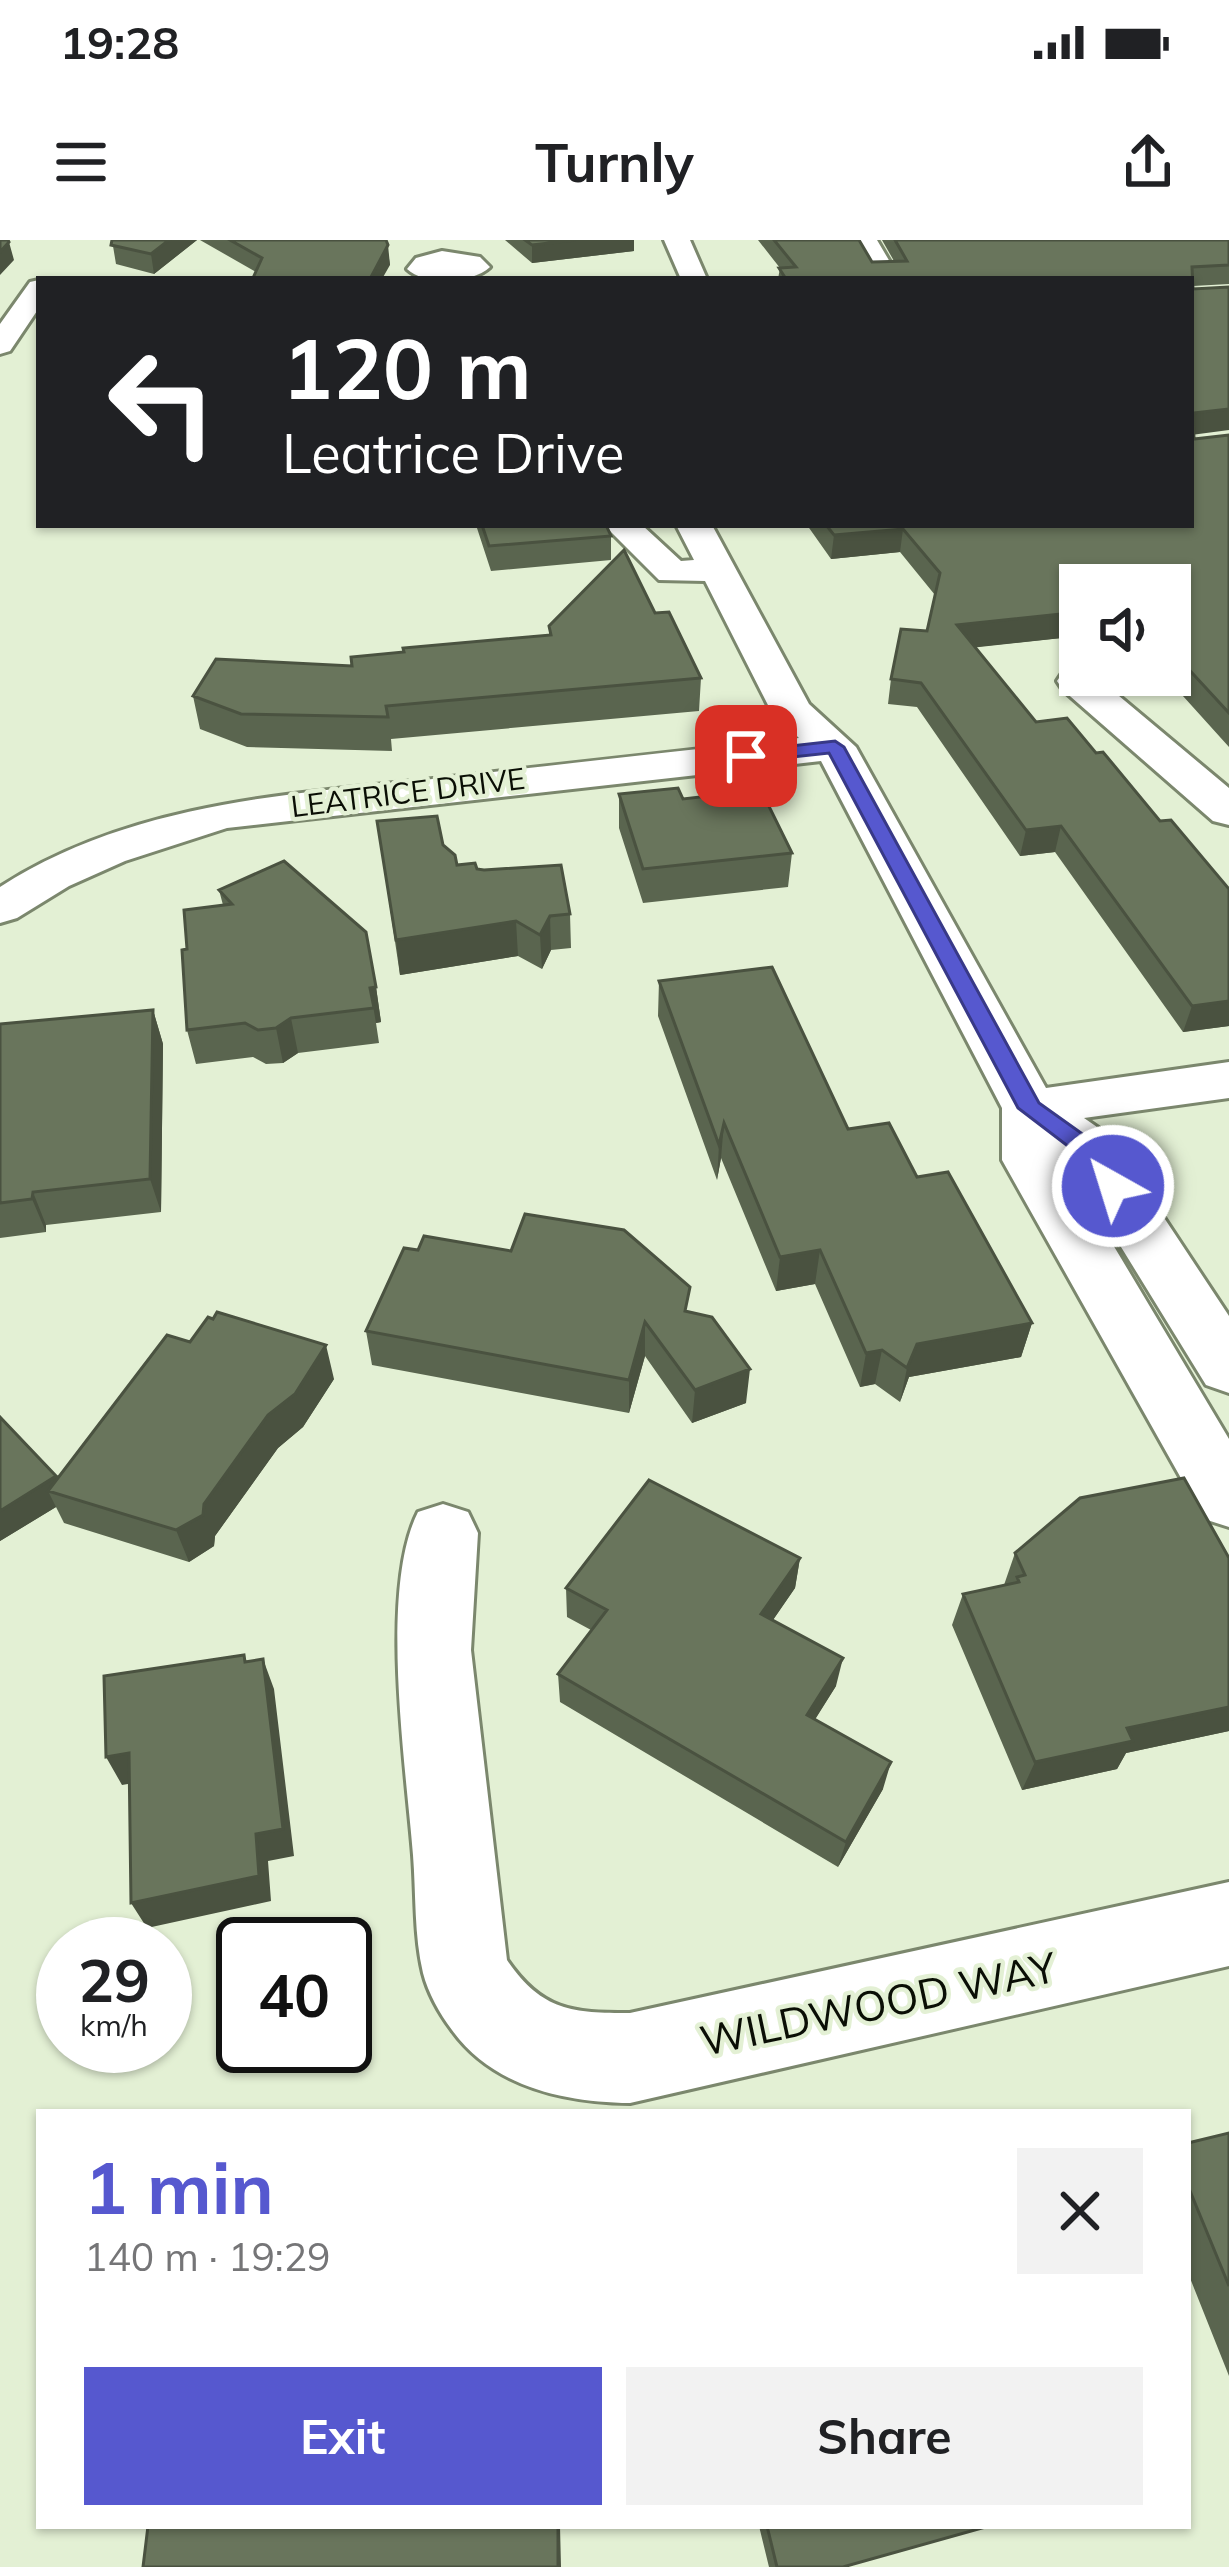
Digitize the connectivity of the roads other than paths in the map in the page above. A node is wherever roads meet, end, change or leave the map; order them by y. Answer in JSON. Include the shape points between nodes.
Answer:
{"nodes":[{"id":1,"x":677,"y":240,"type":"edge"},
{"id":2,"x":865,"y":240,"type":"edge"},
{"id":3,"x":693,"y":276,"type":"edge"},
{"id":4,"x":885,"y":276,"type":"edge"},
{"id":5,"x":36,"y":292,"type":"edge"},
{"id":6,"x":0,"y":345,"type":"edge"},
{"id":7,"x":625,"y":528,"type":"edge"},
{"id":8,"x":695,"y":528,"type":"edge"},
{"id":9,"x":733,"y":528,"type":"edge"},
{"id":10,"x":716,"y":570,"type":"junction"},
{"id":11,"x":1095,"y":696,"type":"edge"},
{"id":12,"x":835,"y":747,"type":"junction"},
{"id":13,"x":1229,"y":811,"type":"edge"},
{"id":14,"x":0,"y":908,"type":"edge"},
{"id":15,"x":1229,"y":1080,"type":"edge"},
{"id":16,"x":1030,"y":1108,"type":"junction"},
{"id":17,"x":1229,"y":1368,"type":"edge"},
{"id":18,"x":1229,"y":1499,"type":"edge"},
{"id":19,"x":443,"y":1533,"type":"dead end"},
{"id":20,"x":1229,"y":1924,"type":"edge"}],
"edges":[{"from":1,"to":3,"type":"street"},
{"from":2,"to":4,"type":"street"},
{"from":5,"to":6,"type":"street"},
{"from":7,"to":10,"type":"street","via":[[672,572]]},
{"from":8,"to":10,"type":"street"},
{"from":9,"to":12,"type":"street","via":[[834,707]]},
{"from":10,"to":12,"type":"street","via":[[792,711]]},
{"from":11,"to":13,"type":"street"},
{"from":12,"to":14,"type":"street","name":"LEATRICE DRIVE","via":[[226,815],[82,861]]},
{"from":12,"to":16,"type":"street"},
{"from":15,"to":16,"type":"street"},
{"from":16,"to":17,"type":"street","via":[[1090,1150]]},
{"from":16,"to":18,"type":"street","via":[[1031,1160]]},
{"from":19,"to":20,"type":"street","name":"WILDWOOD WAY","via":[[434,1650],[466,1973],[488,2011],[527,2042],[575,2059],[630,2058]]}]}
